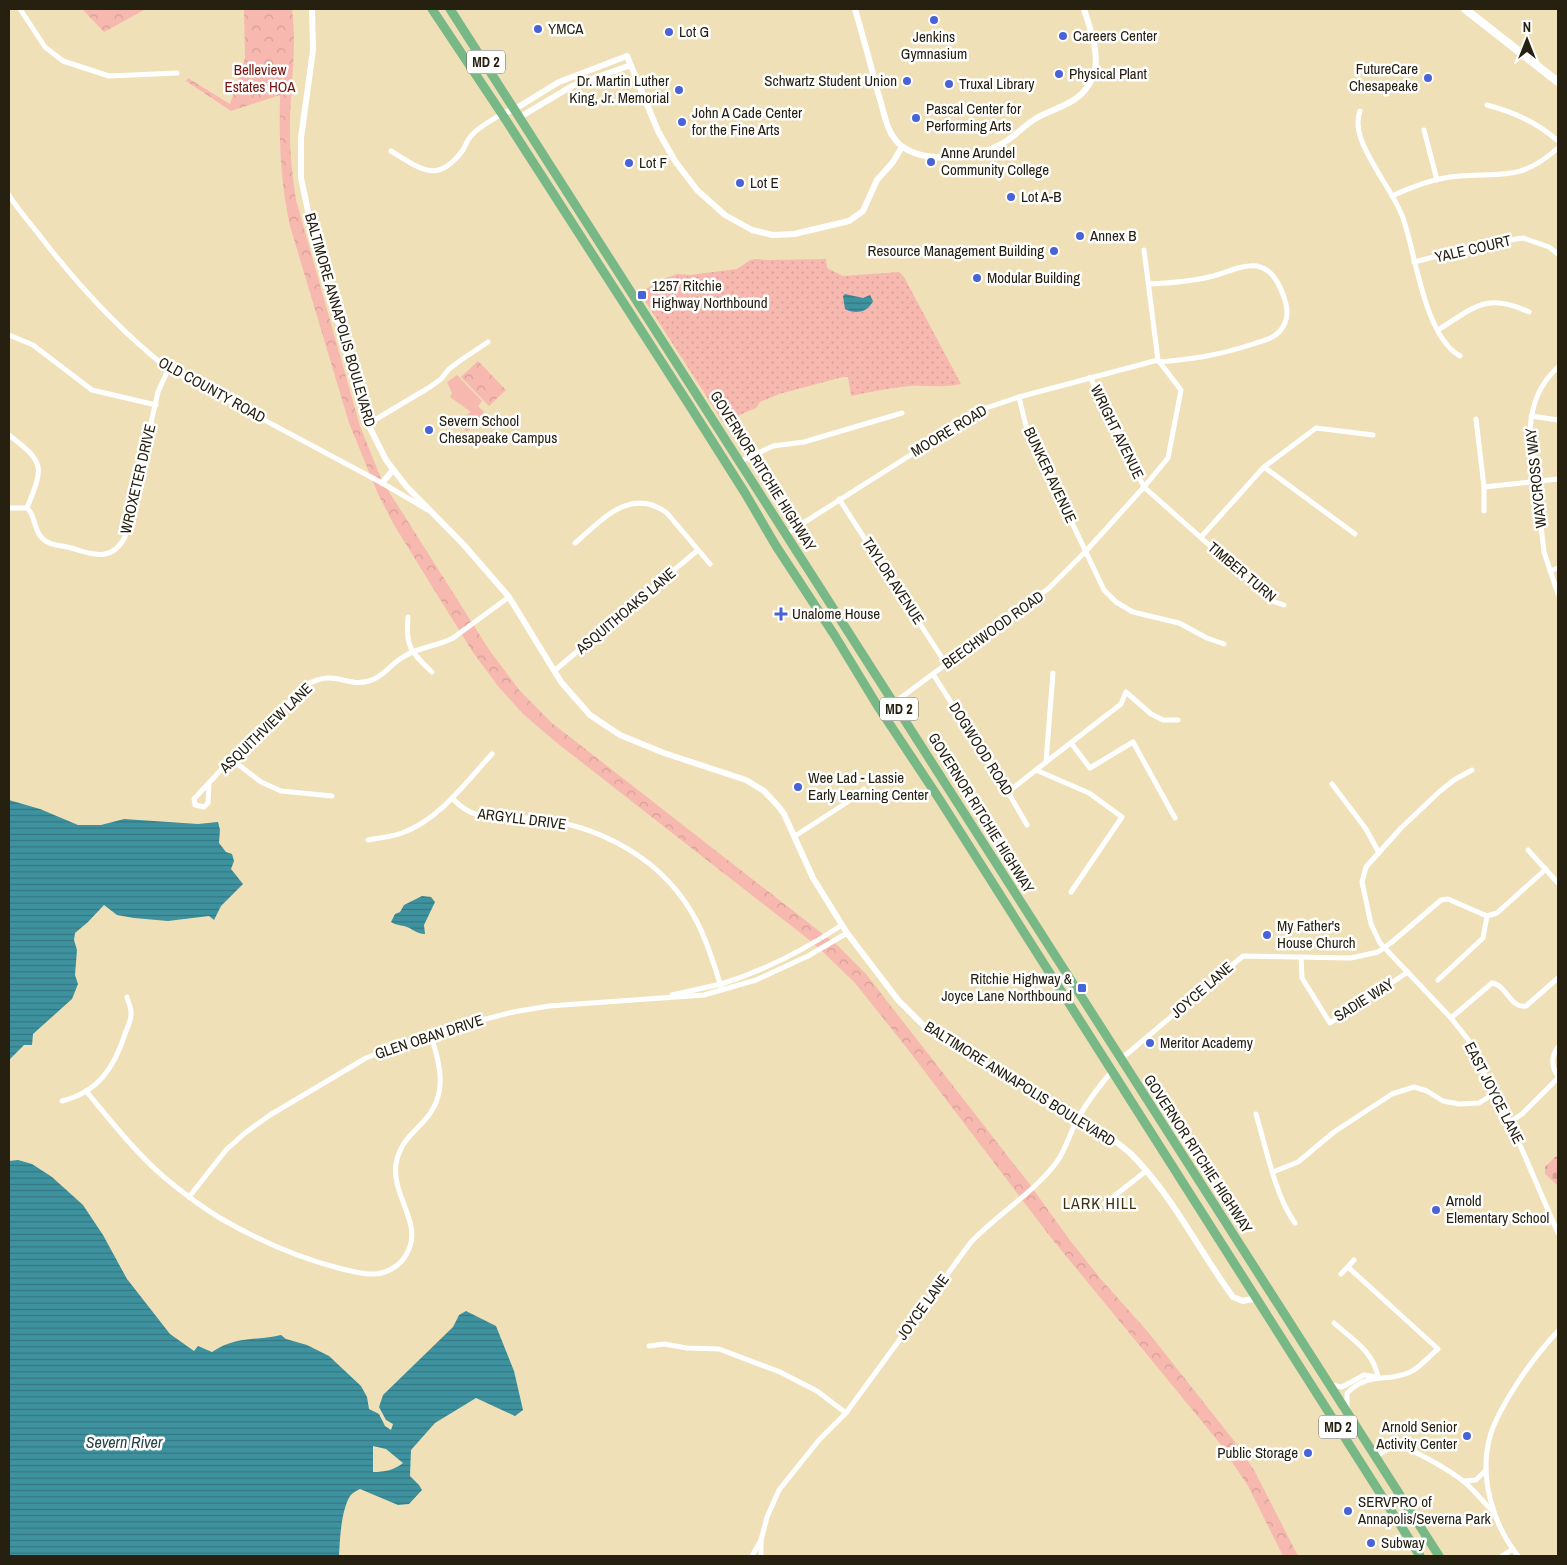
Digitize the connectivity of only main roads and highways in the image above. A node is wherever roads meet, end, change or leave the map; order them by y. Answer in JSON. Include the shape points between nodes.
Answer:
{"nodes":[{"id":1,"x":432,"y":9,"type":"edge"},
{"id":2,"x":450,"y":9,"type":"edge"},
{"id":3,"x":1465,"y":9,"type":"edge"},
{"id":4,"x":1558,"y":82,"type":"edge"},
{"id":5,"x":756,"y":486,"type":"junction"},
{"id":6,"x":745,"y":493,"type":"junction"},
{"id":7,"x":951,"y":792,"type":"junction"},
{"id":8,"x":938,"y":797,"type":"junction"},
{"id":9,"x":1088,"y":1034,"type":"junction"},
{"id":10,"x":1121,"y":1059,"type":"junction"},
{"id":11,"x":1112,"y":1070,"type":"junction"},
{"id":12,"x":1138,"y":1085,"type":"junction"},
{"id":13,"x":1257,"y":1298,"type":"junction"},
{"id":14,"x":1277,"y":1303,"type":"junction"},
{"id":15,"x":1420,"y":1556,"type":"edge"},
{"id":16,"x":1439,"y":1556,"type":"edge"}],
"edges":[{"from":1,"to":6,"type":"highway","name":"GOVERNOR RITCHIE HIGHWAY","number":"MD 2"},
{"from":2,"to":5,"type":"highway","name":"GOVERNOR RITCHIE HIGHWAY","number":"MD 2"},
{"from":3,"to":4,"type":"main road"},
{"from":5,"to":6,"type":"highway"},
{"from":5,"to":7,"type":"highway","name":"GOVERNOR RITCHIE HIGHWAY","number":"MD 2"},
{"from":6,"to":8,"type":"highway","name":"GOVERNOR RITCHIE HIGHWAY","number":"MD 2"},
{"from":7,"to":8,"type":"highway"},
{"from":7,"to":10,"type":"highway","name":"GOVERNOR RITCHIE HIGHWAY","number":"MD 2"},
{"from":8,"to":9,"type":"highway","name":"GOVERNOR RITCHIE HIGHWAY","number":"MD 2"},
{"from":9,"to":10,"type":"highway","via":[[1112,1062]]},
{"from":9,"to":11,"type":"highway","name":"GOVERNOR RITCHIE HIGHWAY","number":"MD 2"},
{"from":10,"to":12,"type":"highway","name":"GOVERNOR RITCHIE HIGHWAY","number":"MD 2"},
{"from":11,"to":12,"type":"highway","via":[[1122,1069]]},
{"from":11,"to":13,"type":"highway","name":"GOVERNOR RITCHIE HIGHWAY","number":"MD 2"},
{"from":12,"to":14,"type":"highway","name":"GOVERNOR RITCHIE HIGHWAY","number":"MD 2"},
{"from":13,"to":14,"type":"highway","via":[[1267,1297]]},
{"from":13,"to":15,"type":"highway","name":"GOVERNOR RITCHIE HIGHWAY","number":"MD 2"},
{"from":14,"to":16,"type":"highway","name":"GOVERNOR RITCHIE HIGHWAY","number":"MD 2"}]}
